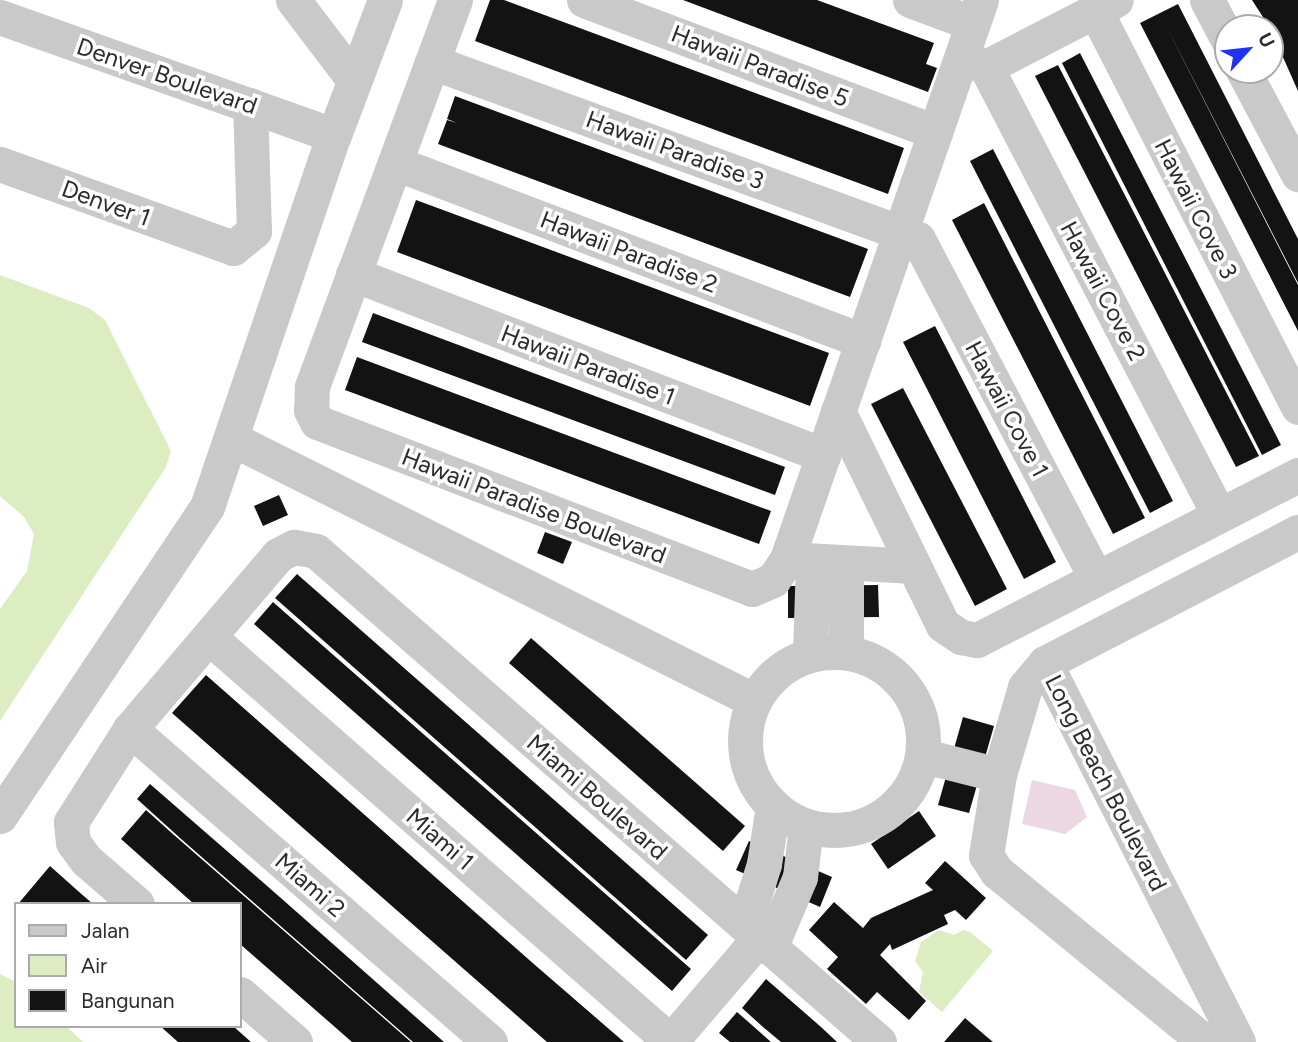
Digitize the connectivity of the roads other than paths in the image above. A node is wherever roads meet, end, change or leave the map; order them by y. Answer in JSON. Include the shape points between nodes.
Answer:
{"nodes":[{"id":1,"x":293,"y":0,"type":"edge"},
{"id":2,"x":385,"y":0,"type":"edge"},
{"id":3,"x":455,"y":0,"type":"edge"},
{"id":4,"x":584,"y":0,"type":"edge"},
{"id":5,"x":910,"y":0,"type":"edge"},
{"id":6,"x":1105,"y":5,"type":"edge"},
{"id":7,"x":976,"y":12,"type":"edge"},
{"id":8,"x":0,"y":17,"type":"edge"},
{"id":9,"x":432,"y":61,"type":"junction"},
{"id":10,"x":974,"y":62,"type":"junction"},
{"id":11,"x":354,"y":80,"type":"junction"},
{"id":12,"x":1251,"y":84,"type":"edge"},
{"id":13,"x":250,"y":105,"type":"junction"},
{"id":14,"x":935,"y":132,"type":"junction"},
{"id":15,"x":334,"y":135,"type":"junction"},
{"id":16,"x":395,"y":163,"type":"junction"},
{"id":17,"x":0,"y":164,"type":"edge"},
{"id":18,"x":1298,"y":174,"type":"edge"},
{"id":19,"x":909,"y":236,"type":"junction"},
{"id":20,"x":354,"y":274,"type":"junction"},
{"id":21,"x":863,"y":341,"type":"junction"},
{"id":22,"x":1298,"y":407,"type":"edge"},
{"id":23,"x":838,"y":411,"type":"junction"},
{"id":24,"x":232,"y":439,"type":"junction"},
{"id":25,"x":823,"y":455,"type":"junction"},
{"id":26,"x":1298,"y":475,"type":"edge"},
{"id":27,"x":1219,"y":515,"type":"junction"},
{"id":28,"x":1298,"y":532,"type":"edge"},
{"id":29,"x":815,"y":562,"type":"junction"},
{"id":30,"x":914,"y":566,"type":"junction"},
{"id":31,"x":1096,"y":578,"type":"junction"},
{"id":32,"x":209,"y":637,"type":"junction"},
{"id":33,"x":846,"y":650,"type":"junction"},
{"id":34,"x":810,"y":652,"type":"junction"},
{"id":35,"x":1045,"y":663,"type":"junction"},
{"id":36,"x":753,"y":701,"type":"junction"},
{"id":37,"x":130,"y":729,"type":"junction"},
{"id":38,"x":924,"y":756,"type":"junction"},
{"id":39,"x":999,"y":775,"type":"junction"},
{"id":40,"x":773,"y":806,"type":"junction"},
{"id":41,"x":0,"y":816,"type":"edge"},
{"id":42,"x":806,"y":826,"type":"junction"},
{"id":43,"x":135,"y":902,"type":"edge"},
{"id":44,"x":758,"y":937,"type":"junction"},
{"id":45,"x":242,"y":995,"type":"edge"},
{"id":46,"x":295,"y":1042,"type":"edge"},
{"id":47,"x":490,"y":1042,"type":"edge"},
{"id":48,"x":670,"y":1042,"type":"edge"},
{"id":49,"x":878,"y":1042,"type":"edge"},
{"id":50,"x":1205,"y":1042,"type":"edge"},
{"id":51,"x":1238,"y":1042,"type":"edge"}],
"edges":[{"from":1,"to":11,"type":"street"},
{"from":2,"to":11,"type":"street"},
{"from":3,"to":9,"type":"street"},
{"from":4,"to":14,"type":"street","name":"Hawaii Paradise 5"},
{"from":5,"to":7,"type":"street"},
{"from":6,"to":10,"type":"street"},
{"from":6,"to":22,"type":"street","name":"Hawaii Cove 3"},
{"from":7,"to":10,"type":"street"},
{"from":8,"to":13,"type":"street","name":"Denver Boulevard"},
{"from":9,"to":16,"type":"street"},
{"from":9,"to":19,"type":"street","name":"Hawaii Paradise 3"},
{"from":10,"to":14,"type":"street"},
{"from":10,"to":27,"type":"street","name":"Hawaii Cove 2"},
{"from":11,"to":15,"type":"street"},
{"from":12,"to":18,"type":"street"},
{"from":13,"to":15,"type":"street","name":"Denver Boulevard"},
{"from":13,"to":17,"type":"street","name":"Denver 1","via":[[254,230],[233,248]]},
{"from":14,"to":19,"type":"street"},
{"from":15,"to":24,"type":"street"},
{"from":16,"to":20,"type":"street"},
{"from":16,"to":21,"type":"street","name":"Hawaii Paradise 2"},
{"from":19,"to":21,"type":"street"},
{"from":19,"to":31,"type":"street","name":"Hawaii Cove 1"},
{"from":20,"to":25,"type":"street","name":"Hawaii Paradise 1"},
{"from":20,"to":29,"type":"street","name":"Hawaii Paradise Boulevard","via":[[312,387],[311,410],[317,422],[752,589]]},
{"from":21,"to":23,"type":"street"},
{"from":23,"to":25,"type":"street"},
{"from":23,"to":30,"type":"street"},
{"from":24,"to":36,"type":"street"},
{"from":24,"to":41,"type":"street","via":[[207,507]]},
{"from":25,"to":29,"type":"street"},
{"from":26,"to":27,"type":"street"},
{"from":27,"to":31,"type":"street"},
{"from":28,"to":35,"type":"street"},
{"from":29,"to":30,"type":"street"},
{"from":29,"to":33,"type":"street"},
{"from":29,"to":34,"type":"street"},
{"from":30,"to":31,"type":"street","via":[[943,625],[961,637],[977,640]]},
{"from":32,"to":37,"type":"street"},
{"from":32,"to":44,"type":"street","name":"Miami Boulevard","via":[[278,555],[294,547],[316,551]]},
{"from":32,"to":48,"type":"street","name":"Miami 1"},
{"from":33,"to":34,"type":"street"},
{"from":33,"to":38,"type":"street","via":[[905,683],[922,718]]},
{"from":34,"to":36,"type":"street","via":[[774,673]]},
{"from":35,"to":39,"type":"street","name":"Long Beach Boulevard","via":[[1025,687]]},
{"from":35,"to":51,"type":"street","name":"Long Beach Boulevard"},
{"from":36,"to":40,"type":"street","via":[[745,737],[752,775]]},
{"from":37,"to":43,"type":"street","via":[[71,822],[73,842],[86,860]]},
{"from":37,"to":47,"type":"street","name":"Miami 2"},
{"from":38,"to":39,"type":"street"},
{"from":38,"to":42,"type":"street","via":[[909,792],[881,818],[844,830]]},
{"from":39,"to":50,"type":"street","name":"Long Beach Boulevard","via":[[986,855],[998,872]]},
{"from":40,"to":42,"type":"street"},
{"from":40,"to":44,"type":"street"},
{"from":42,"to":44,"type":"street","via":[[800,877]]},
{"from":44,"to":48,"type":"street"},
{"from":44,"to":49,"type":"street","name":"Miami Boulevard"},
{"from":45,"to":46,"type":"street"}]}
